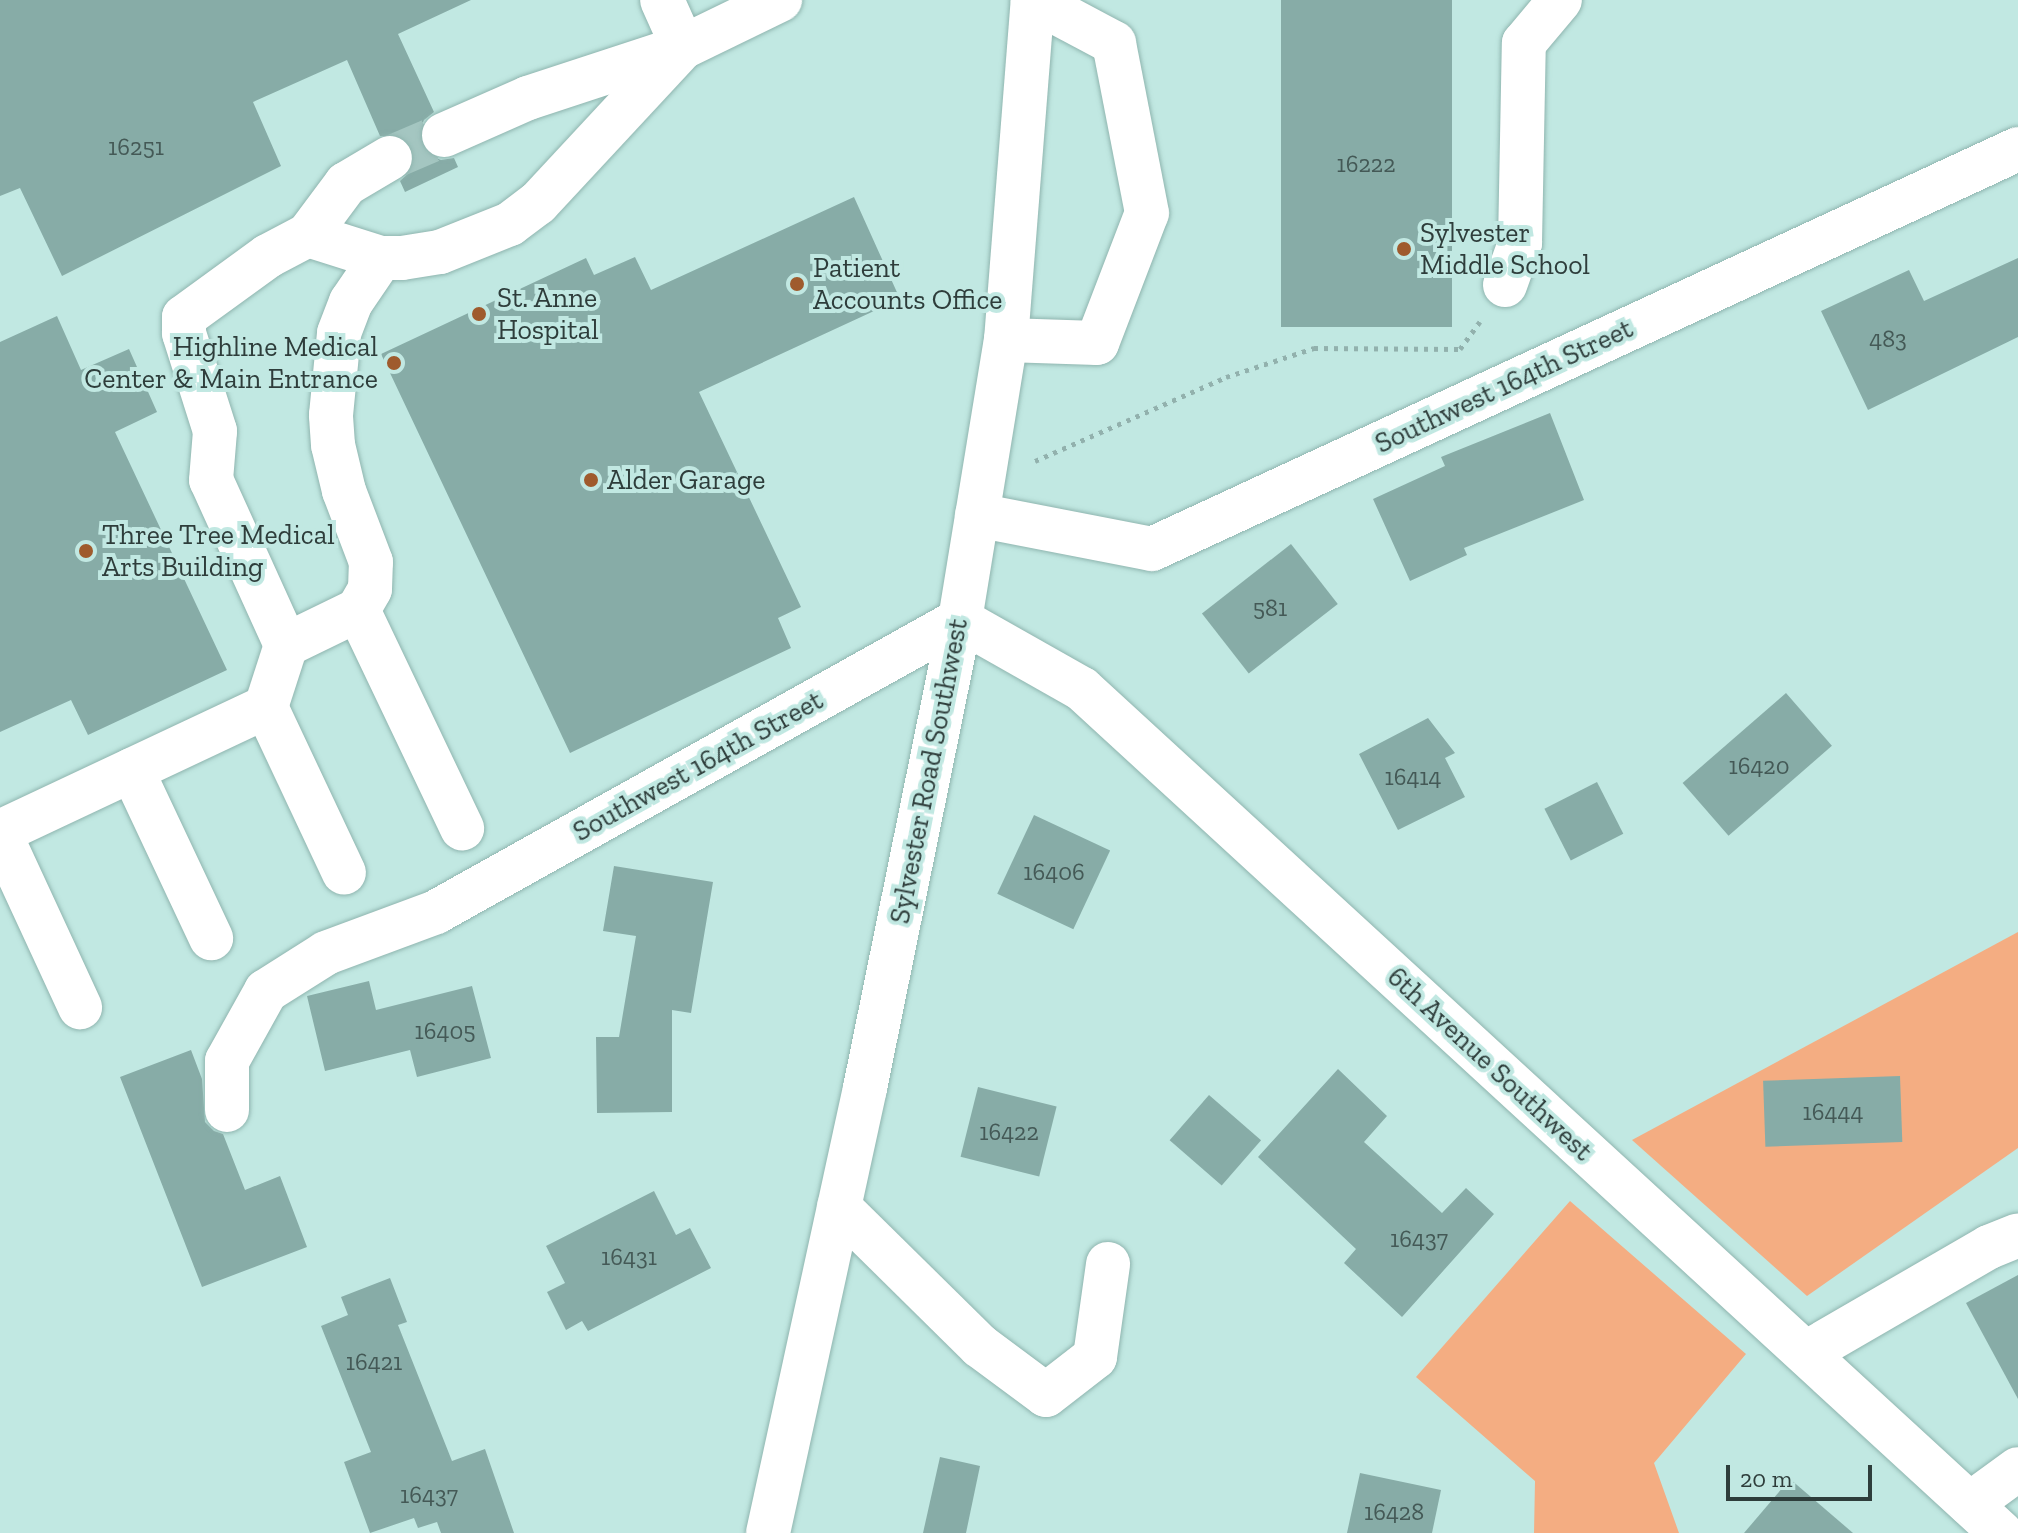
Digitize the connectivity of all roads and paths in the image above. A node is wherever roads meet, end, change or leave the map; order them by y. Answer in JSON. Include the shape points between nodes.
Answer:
{"nodes":[{"id":1,"x":662,"y":0,"type":"edge"},
{"id":2,"x":780,"y":0,"type":"edge"},
{"id":3,"x":1033,"y":0,"type":"edge"},
{"id":4,"x":1560,"y":0,"type":"edge"},
{"id":5,"x":683,"y":47,"type":"junction"},
{"id":6,"x":444,"y":135,"type":"tunnel mouth"},
{"id":7,"x":2018,"y":149,"type":"edge"},
{"id":8,"x":390,"y":158,"type":"tunnel mouth"},
{"id":9,"x":308,"y":235,"type":"junction"},
{"id":10,"x":381,"y":258,"type":"junction"},
{"id":11,"x":1505,"y":285,"type":"joint"},
{"id":12,"x":1006,"y":340,"type":"junction"},
{"id":13,"x":1034,"y":461,"type":"dead end"},
{"id":14,"x":977,"y":515,"type":"junction"},
{"id":15,"x":358,"y":610,"type":"junction"},
{"id":16,"x":960,"y":620,"type":"junction"},
{"id":17,"x":286,"y":645,"type":"junction"},
{"id":18,"x":266,"y":707,"type":"junction"},
{"id":19,"x":132,"y":770,"type":"junction"},
{"id":20,"x":462,"y":828,"type":"dead end"},
{"id":21,"x":0,"y":833,"type":"edge"},
{"id":22,"x":344,"y":873,"type":"dead end"},
{"id":23,"x":211,"y":938,"type":"dead end"},
{"id":24,"x":80,"y":1007,"type":"dead end"},
{"id":25,"x":227,"y":1110,"type":"dead end"},
{"id":26,"x":839,"y":1207,"type":"junction"},
{"id":27,"x":2018,"y":1235,"type":"edge"},
{"id":28,"x":1108,"y":1264,"type":"dead end"},
{"id":29,"x":1806,"y":1353,"type":"junction"},
{"id":30,"x":2018,"y":1469,"type":"edge"},
{"id":31,"x":1970,"y":1504,"type":"junction"},
{"id":32,"x":768,"y":1533,"type":"edge"},
{"id":33,"x":2001,"y":1533,"type":"edge"}],
"edges":[{"from":1,"to":5,"type":"street"},
{"from":2,"to":5,"type":"street"},
{"from":3,"to":12,"type":"street","name":"Sylvester Road Southwest"},
{"from":3,"to":12,"type":"street","via":[[1114,43],[1147,213],[1097,343]]},
{"from":4,"to":11,"type":"street","via":[[1524,43],[1520,243]]},
{"from":5,"to":6,"type":"street","via":[[528,98]]},
{"from":5,"to":10,"type":"street","via":[[538,203],[510,224],[440,252]]},
{"from":7,"to":14,"type":"street","name":"Southwest 164th Street","via":[[1152,549]]},
{"from":8,"to":9,"type":"street","via":[[346,184]]},
{"from":9,"to":10,"type":"street"},
{"from":9,"to":17,"type":"street","via":[[268,256],[184,317],[184,333],[215,431],[211,480]]},
{"from":10,"to":15,"type":"street","via":[[351,302],[339,333],[331,415],[344,491],[371,562],[370,589]]},
{"from":11,"to":13,"type":"path","via":[[1460,349],[1314,348],[1226,377]]},
{"from":12,"to":14,"type":"street","name":"Sylvester Road Southwest"},
{"from":14,"to":16,"type":"street","name":"Sylvester Road Southwest"},
{"from":15,"to":17,"type":"street"},
{"from":15,"to":20,"type":"street"},
{"from":16,"to":25,"type":"street","name":"Southwest 164th Street","via":[[436,912],[326,953],[266,991],[227,1061]]},
{"from":16,"to":26,"type":"street","name":"Sylvester Road Southwest"},
{"from":16,"to":29,"type":"street","name":"6th Avenue Southwest","via":[[1082,689]]},
{"from":17,"to":18,"type":"street"},
{"from":18,"to":19,"type":"street"},
{"from":18,"to":22,"type":"street"},
{"from":19,"to":21,"type":"street"},
{"from":19,"to":23,"type":"street"},
{"from":21,"to":24,"type":"street"},
{"from":26,"to":28,"type":"street","via":[[980,1346],[1046,1395],[1095,1357]]},
{"from":26,"to":32,"type":"street","name":"Sylvester Road Southwest"},
{"from":27,"to":29,"type":"street"},
{"from":29,"to":31,"type":"street","name":"6th Avenue Southwest"},
{"from":30,"to":31,"type":"street"},
{"from":31,"to":33,"type":"street","name":"6th Avenue Southwest"}]}
